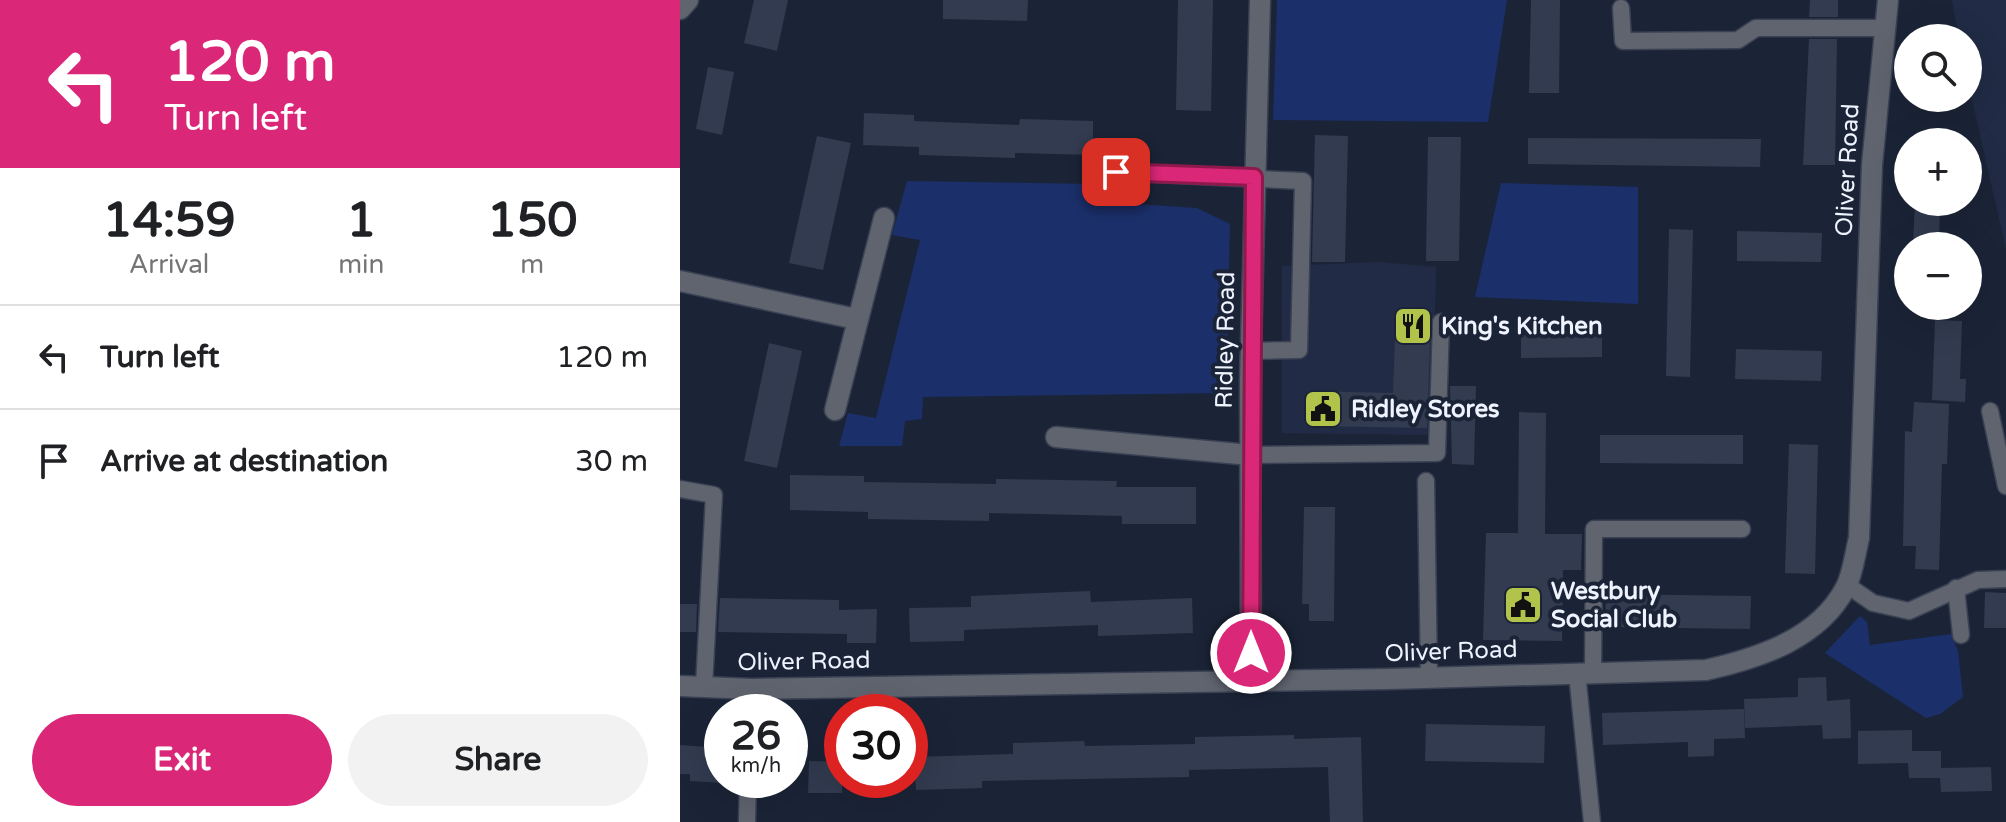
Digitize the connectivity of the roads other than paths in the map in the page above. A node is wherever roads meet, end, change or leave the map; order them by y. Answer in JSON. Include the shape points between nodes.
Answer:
{"nodes":[{"id":1,"x":688,"y":0,"type":"edge"},
{"id":2,"x":1260,"y":0,"type":"edge"},
{"id":3,"x":1888,"y":0,"type":"edge"},
{"id":4,"x":1621,"y":8,"type":"dead end"},
{"id":5,"x":680,"y":9,"type":"edge"},
{"id":6,"x":1883,"y":28,"type":"junction"},
{"id":7,"x":1116,"y":172,"type":"dead end"},
{"id":8,"x":1254,"y":177,"type":"junction"},
{"id":9,"x":884,"y":218,"type":"dead end"},
{"id":10,"x":680,"y":281,"type":"edge"},
{"id":11,"x":856,"y":319,"type":"junction"},
{"id":12,"x":1441,"y":322,"type":"dead end"},
{"id":13,"x":1251,"y":351,"type":"junction"},
{"id":14,"x":835,"y":410,"type":"dead end"},
{"id":15,"x":1990,"y":411,"type":"dead end"},
{"id":16,"x":1056,"y":437,"type":"dead end"},
{"id":17,"x":1250,"y":455,"type":"junction"},
{"id":18,"x":1426,"y":481,"type":"dead end"},
{"id":19,"x":2006,"y":486,"type":"edge"},
{"id":20,"x":680,"y":489,"type":"edge"},
{"id":21,"x":1742,"y":529,"type":"dead end"},
{"id":22,"x":2006,"y":579,"type":"edge"},
{"id":23,"x":1847,"y":585,"type":"junction"},
{"id":24,"x":1956,"y":588,"type":"junction"},
{"id":25,"x":1961,"y":635,"type":"dead end"},
{"id":26,"x":1585,"y":673,"type":"junction"},
{"id":27,"x":1429,"y":677,"type":"junction"},
{"id":28,"x":1251,"y":681,"type":"junction"},
{"id":29,"x":680,"y":686,"type":"edge"},
{"id":30,"x":704,"y":687,"type":"junction"},
{"id":31,"x":751,"y":689,"type":"junction"},
{"id":32,"x":751,"y":694,"type":"edge"},
{"id":33,"x":748,"y":798,"type":"edge"},
{"id":34,"x":747,"y":822,"type":"edge"},
{"id":35,"x":1592,"y":822,"type":"edge"}],
"edges":[{"from":1,"to":5,"type":"street"},
{"from":2,"to":8,"type":"street","name":"Ridley Road"},
{"from":3,"to":6,"type":"street","name":"Oliver Road"},
{"from":4,"to":6,"type":"lane","via":[[1623,41],[1738,40],[1756,28]]},
{"from":6,"to":23,"type":"street","name":"Oliver Road","via":[[1872,165],[1859,538]]},
{"from":7,"to":8,"type":"lane"},
{"from":8,"to":13,"type":"street","name":"Ridley Road"},
{"from":8,"to":13,"type":"lane","via":[[1303,181],[1299,350]]},
{"from":9,"to":11,"type":"street"},
{"from":10,"to":11,"type":"street"},
{"from":11,"to":14,"type":"street"},
{"from":12,"to":17,"type":"lane","via":[[1437,453]]},
{"from":13,"to":17,"type":"street","name":"Ridley Road"},
{"from":15,"to":19,"type":"lane"},
{"from":16,"to":17,"type":"street"},
{"from":17,"to":28,"type":"street","name":"Ridley Road"},
{"from":18,"to":27,"type":"lane"},
{"from":20,"to":30,"type":"lane","via":[[714,495]]},
{"from":21,"to":26,"type":"lane","via":[[1594,529]]},
{"from":22,"to":24,"type":"lane"},
{"from":23,"to":24,"type":"lane","via":[[1873,603],[1909,611]]},
{"from":23,"to":26,"type":"street","name":"Oliver Road","via":[[1804,634],[1738,663],[1706,670]]},
{"from":24,"to":25,"type":"lane"},
{"from":26,"to":27,"type":"street","name":"Oliver Road"},
{"from":26,"to":35,"type":"lane"},
{"from":27,"to":28,"type":"street","name":"Oliver Road"},
{"from":28,"to":31,"type":"street","name":"Oliver Road"},
{"from":29,"to":30,"type":"street","name":"Oliver Road"},
{"from":30,"to":31,"type":"street","name":"Oliver Road"},
{"from":31,"to":32,"type":"lane"},
{"from":33,"to":34,"type":"lane"}]}
